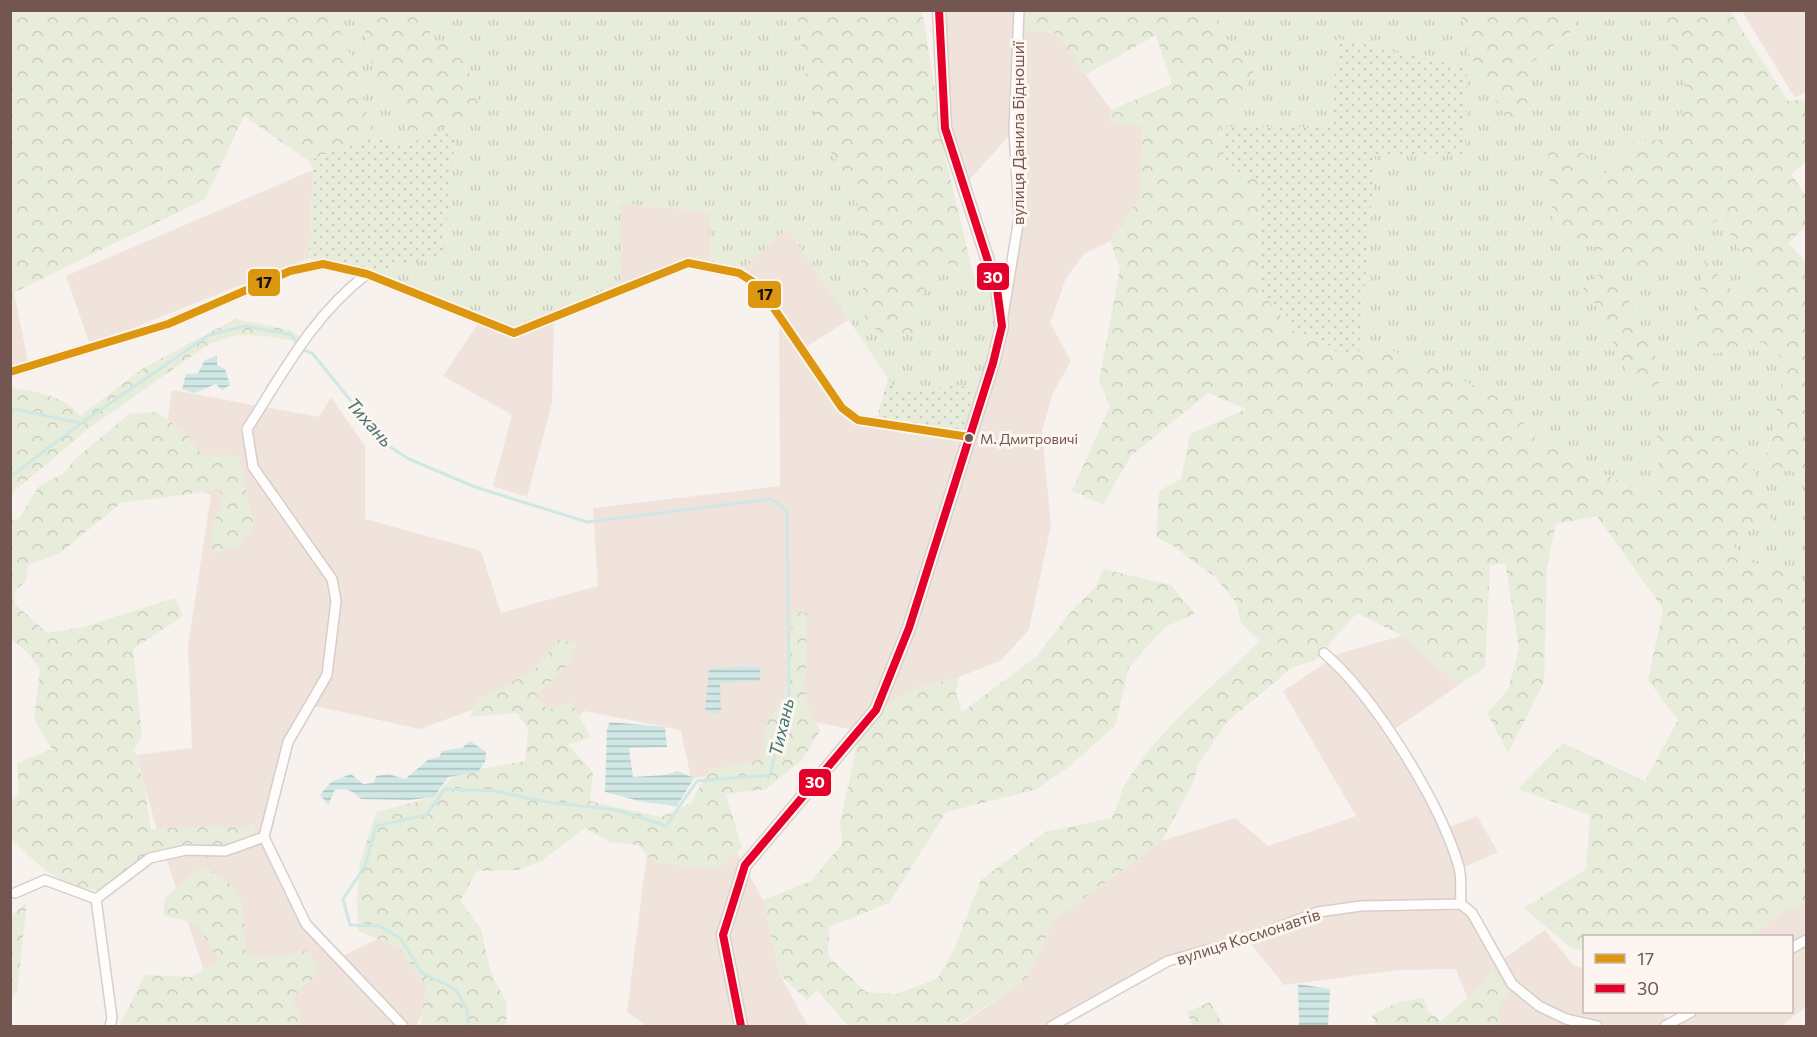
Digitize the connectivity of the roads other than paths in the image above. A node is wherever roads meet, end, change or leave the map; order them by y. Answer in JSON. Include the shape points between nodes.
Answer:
{"nodes":[{"id":1,"x":939,"y":10,"type":"edge"},
{"id":2,"x":1019,"y":10,"type":"edge"},
{"id":3,"x":367,"y":274,"type":"junction"},
{"id":4,"x":1002,"y":326,"type":"junction"},
{"id":5,"x":10,"y":372,"type":"edge"},
{"id":6,"x":969,"y":437,"type":"junction"},
{"id":7,"x":1324,"y":653,"type":"dead end"},
{"id":8,"x":264,"y":837,"type":"junction"},
{"id":9,"x":15,"y":893,"type":"dead end"},
{"id":10,"x":96,"y":899,"type":"junction"},
{"id":11,"x":1461,"y":904,"type":"junction"},
{"id":12,"x":1688,"y":1013,"type":"edge"},
{"id":13,"x":110,"y":1026,"type":"edge"},
{"id":14,"x":404,"y":1026,"type":"edge"},
{"id":15,"x":741,"y":1026,"type":"edge"},
{"id":16,"x":1052,"y":1026,"type":"edge"},
{"id":17,"x":1597,"y":1026,"type":"edge"},
{"id":18,"x":1669,"y":1026,"type":"edge"}],
"edges":[{"from":1,"to":4,"type":"main road","via":[[945,128],[998,289]]},
{"from":2,"to":4,"type":"street","name":"вулиця Данила Бідношиї","via":[[1014,130],[1019,218]]},
{"from":3,"to":5,"type":"street","via":[[323,264],[290,271],[168,324]]},
{"from":3,"to":6,"type":"street","via":[[514,333],[688,263],[738,273],[758,285],[842,408],[858,420]]},
{"from":3,"to":8,"type":"street","via":[[310,329],[247,429],[252,467],[332,579],[336,601],[327,675],[288,742]]},
{"from":4,"to":6,"type":"main road"},
{"from":6,"to":15,"type":"main road","via":[[909,628],[876,710],[744,865],[723,935]]},
{"from":7,"to":11,"type":"street","via":[[1344,670],[1378,713],[1437,811],[1460,869]]},
{"from":8,"to":10,"type":"street","via":[[225,851],[186,850],[150,858]]},
{"from":8,"to":14,"type":"street","via":[[306,924]]},
{"from":9,"to":10,"type":"street","via":[[45,880]]},
{"from":10,"to":13,"type":"street"},
{"from":11,"to":16,"type":"street","name":"вулиця Космонавтів","via":[[1361,906],[1317,912],[1247,939],[1168,961]]},
{"from":11,"to":17,"type":"street","via":[[1472,913],[1512,984],[1539,1006],[1566,1019]]},
{"from":12,"to":18,"type":"street"}]}
